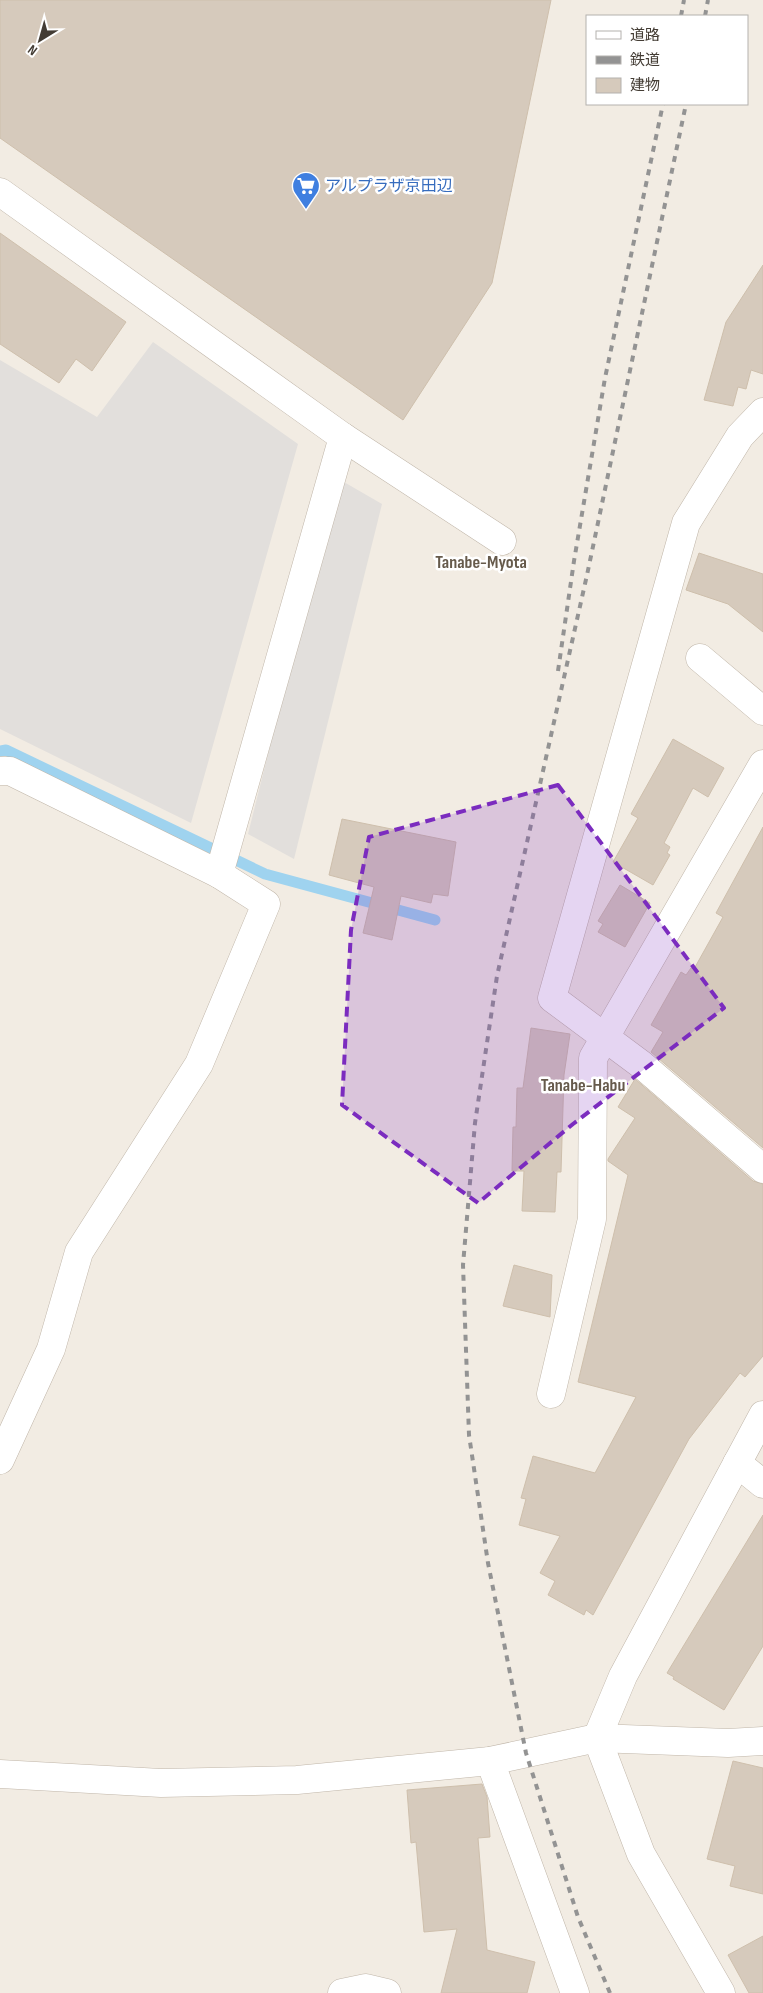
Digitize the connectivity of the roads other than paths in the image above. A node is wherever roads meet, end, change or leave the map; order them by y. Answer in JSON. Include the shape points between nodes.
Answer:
{"nodes":[{"id":1,"x":0,"y":192,"type":"edge"},
{"id":2,"x":763,"y":412,"type":"edge"},
{"id":3,"x":343,"y":437,"type":"junction"},
{"id":4,"x":502,"y":541,"type":"dead end"},
{"id":5,"x":700,"y":658,"type":"dead end"},
{"id":6,"x":763,"y":712,"type":"edge"},
{"id":7,"x":763,"y":764,"type":"edge"},
{"id":8,"x":0,"y":771,"type":"edge"},
{"id":9,"x":218,"y":874,"type":"junction"},
{"id":10,"x":606,"y":1038,"type":"junction"},
{"id":11,"x":763,"y":1169,"type":"edge"},
{"id":12,"x":551,"y":1394,"type":"dead end"},
{"id":13,"x":763,"y":1415,"type":"edge"},
{"id":14,"x":0,"y":1460,"type":"edge"},
{"id":15,"x":738,"y":1463,"type":"junction"},
{"id":16,"x":763,"y":1484,"type":"edge"},
{"id":17,"x":597,"y":1738,"type":"junction"},
{"id":18,"x":763,"y":1741,"type":"edge"},
{"id":19,"x":490,"y":1761,"type":"junction"},
{"id":20,"x":0,"y":1774,"type":"edge"},
{"id":21,"x":342,"y":1993,"type":"edge"},
{"id":22,"x":387,"y":1993,"type":"edge"},
{"id":23,"x":575,"y":1993,"type":"edge"},
{"id":24,"x":721,"y":1993,"type":"edge"}],
"edges":[{"from":1,"to":3,"type":"street"},
{"from":2,"to":10,"type":"street","via":[[740,436],[686,523],[552,998]]},
{"from":3,"to":4,"type":"street"},
{"from":3,"to":9,"type":"street"},
{"from":5,"to":6,"type":"street"},
{"from":7,"to":10,"type":"street"},
{"from":8,"to":9,"type":"street","via":[[10,772]]},
{"from":9,"to":14,"type":"street","via":[[266,904],[199,1064],[79,1252],[51,1349]]},
{"from":10,"to":11,"type":"street"},
{"from":10,"to":12,"type":"street","via":[[593,1058],[592,1219]]},
{"from":13,"to":15,"type":"street"},
{"from":15,"to":16,"type":"street"},
{"from":15,"to":17,"type":"street","via":[[623,1676]]},
{"from":17,"to":18,"type":"street","via":[[728,1743]]},
{"from":17,"to":19,"type":"street"},
{"from":17,"to":24,"type":"street","via":[[641,1854]]},
{"from":19,"to":20,"type":"street","via":[[297,1780],[161,1783]]},
{"from":19,"to":23,"type":"street"},
{"from":21,"to":22,"type":"street","via":[[366,1988]]}]}
